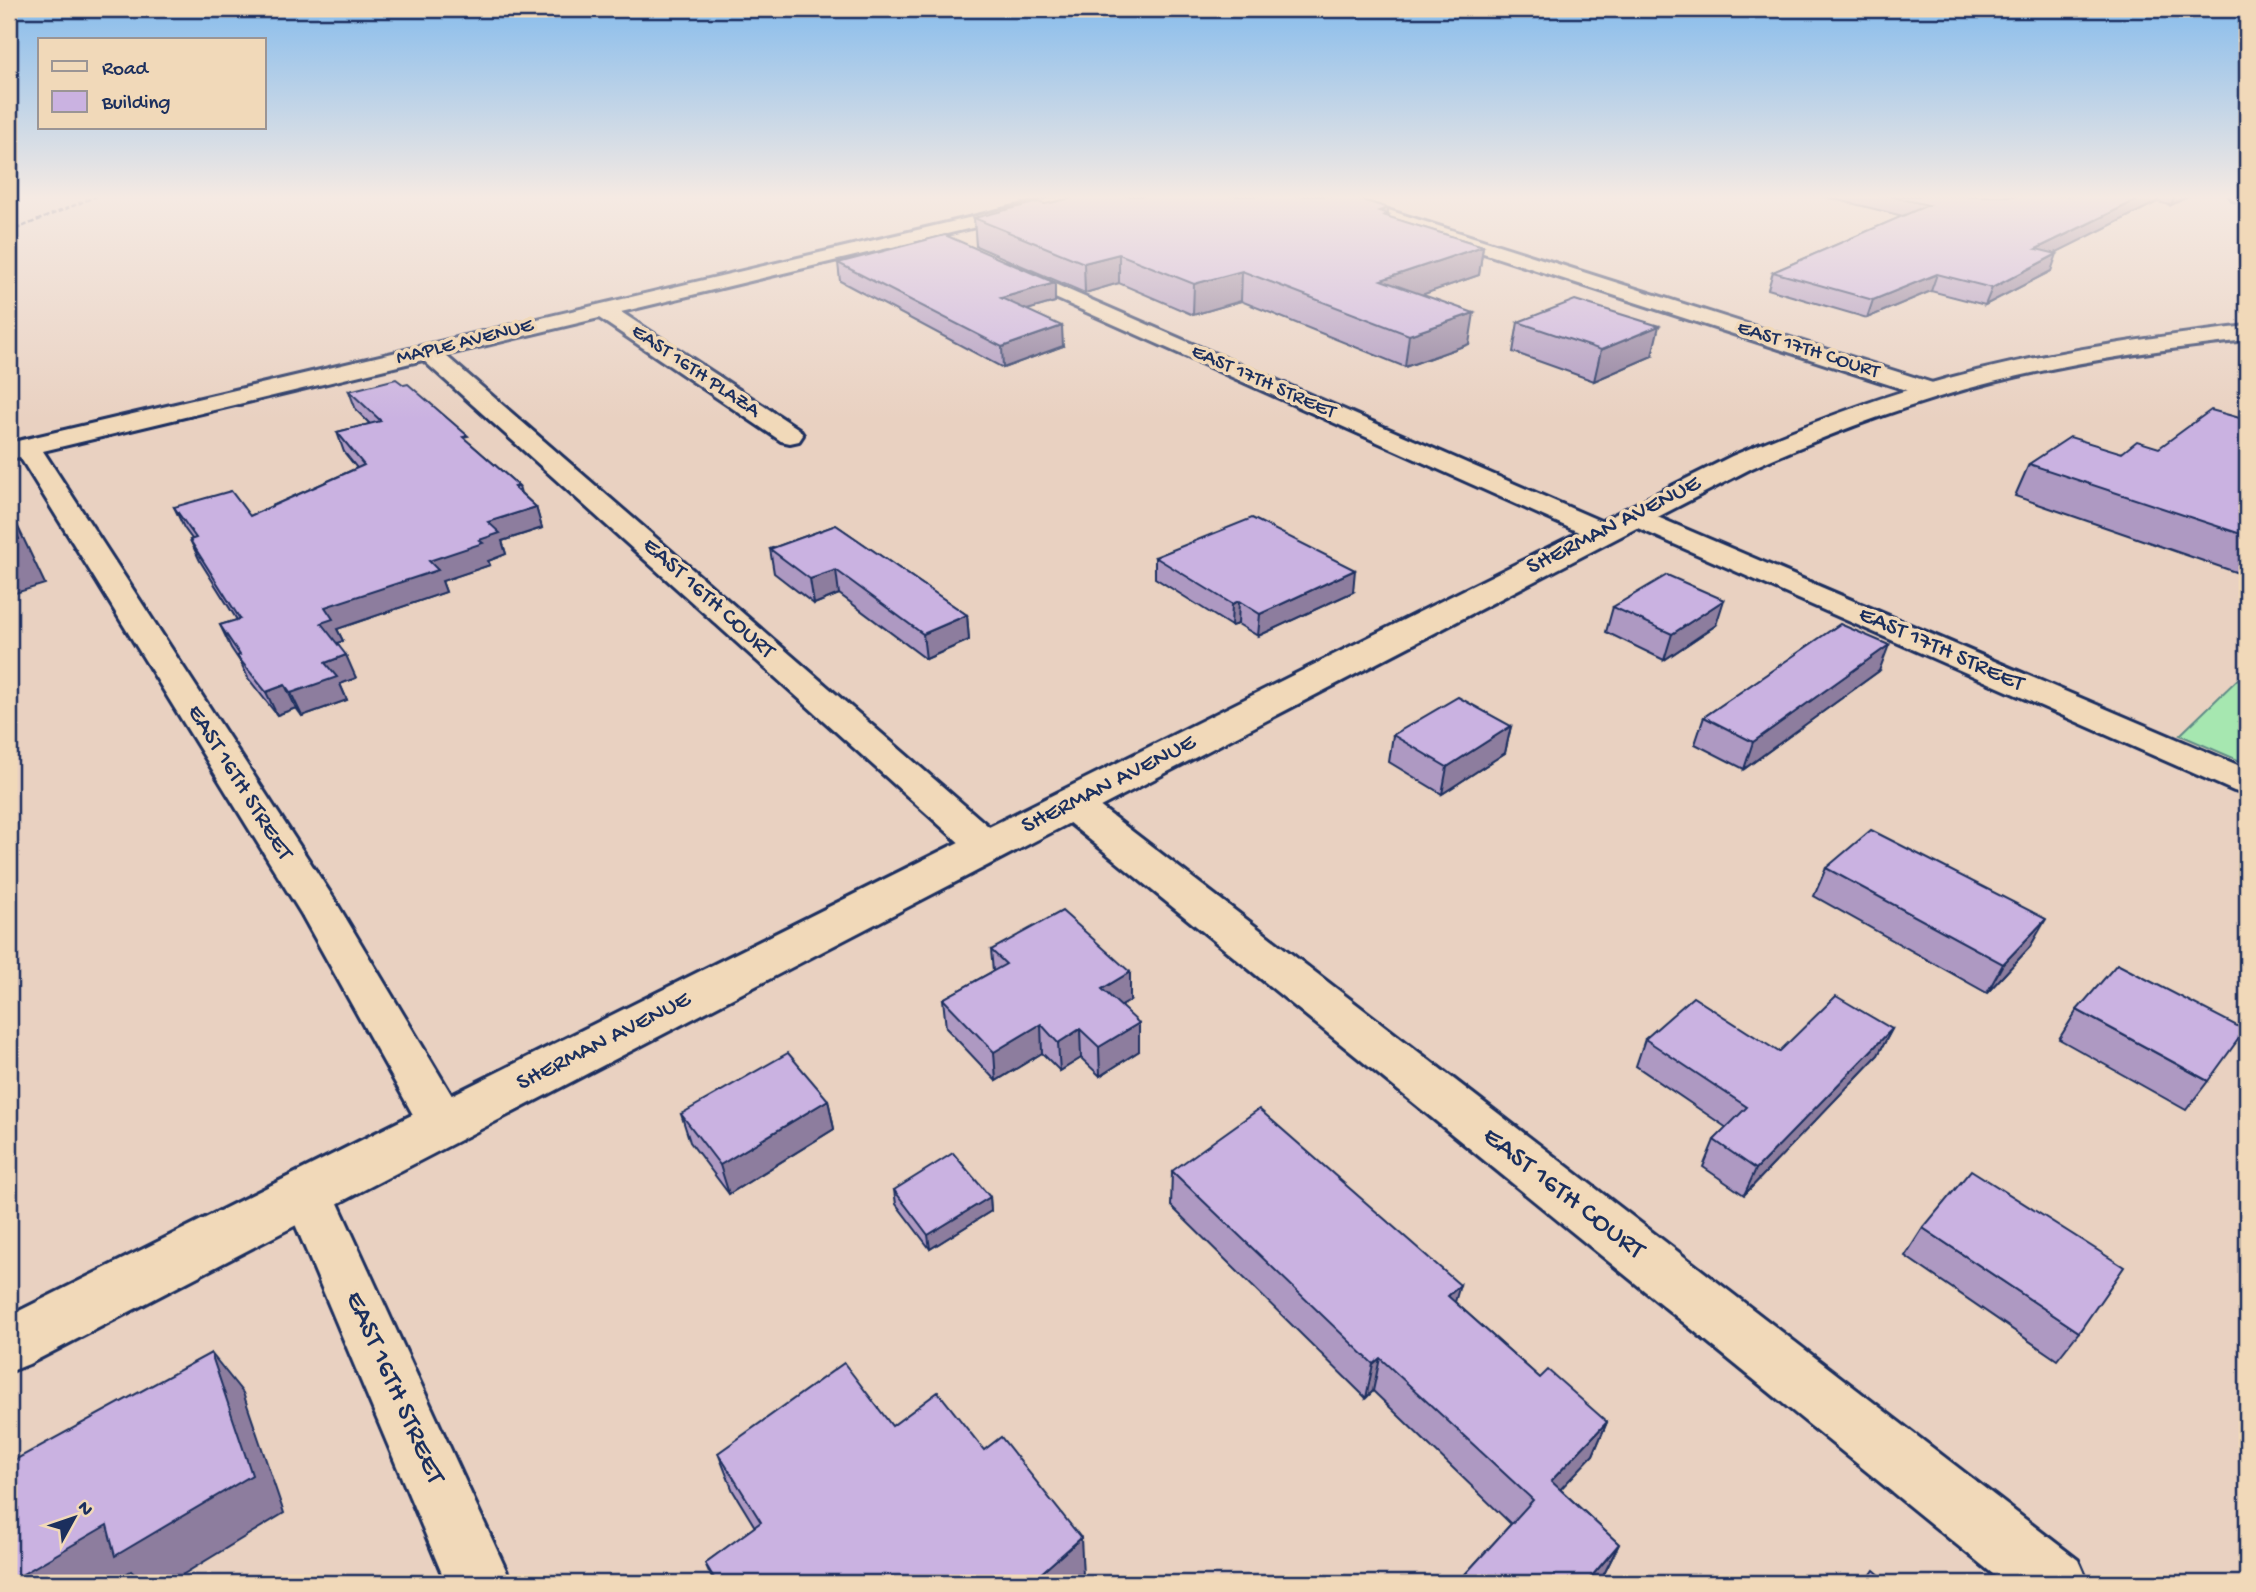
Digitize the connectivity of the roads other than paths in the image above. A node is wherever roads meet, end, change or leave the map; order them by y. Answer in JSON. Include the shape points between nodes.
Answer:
{"nodes":[{"id":1,"x":766,"y":270,"type":"edge"},
{"id":2,"x":1010,"y":270,"type":"edge"},
{"id":3,"x":1557,"y":270,"type":"edge"},
{"id":4,"x":601,"y":309,"type":"junction"},
{"id":5,"x":2247,"y":333,"type":"edge"},
{"id":6,"x":428,"y":352,"type":"junction"},
{"id":7,"x":1930,"y":390,"type":"junction"},
{"id":8,"x":790,"y":435,"type":"dead end"},
{"id":9,"x":18,"y":449,"type":"edge"},
{"id":10,"x":1618,"y":524,"type":"junction"},
{"id":11,"x":2247,"y":783,"type":"edge"},
{"id":12,"x":1072,"y":804,"type":"junction"},
{"id":13,"x":988,"y":847,"type":"junction"},
{"id":14,"x":444,"y":1124,"type":"junction"},
{"id":15,"x":308,"y":1193,"type":"junction"},
{"id":16,"x":9,"y":1345,"type":"edge"},
{"id":17,"x":479,"y":1583,"type":"edge"},
{"id":18,"x":2055,"y":1583,"type":"edge"}],
"edges":[{"from":1,"to":4,"type":"street","name":"MAPLE AVENUE"},
{"from":2,"to":10,"type":"street","name":"EAST 17TH STREET"},
{"from":3,"to":7,"type":"street","name":"EAST 17TH COURT"},
{"from":4,"to":6,"type":"street","name":"MAPLE AVENUE"},
{"from":4,"to":8,"type":"street","name":"EAST 16TH PLAZA"},
{"from":5,"to":7,"type":"street","name":"SHERMAN AVENUE","via":[[2053,359]]},
{"from":6,"to":9,"type":"street","name":"MAPLE AVENUE"},
{"from":6,"to":13,"type":"street","name":"EAST 16TH COURT"},
{"from":7,"to":10,"type":"street","name":"SHERMAN AVENUE","via":[[1772,448]]},
{"from":9,"to":14,"type":"street","name":"EAST 16TH STREET","via":[[321,912]]},
{"from":10,"to":11,"type":"street","name":"EAST 17TH STREET"},
{"from":10,"to":12,"type":"street","name":"SHERMAN AVENUE"},
{"from":12,"to":13,"type":"street","name":"SHERMAN AVENUE"},
{"from":12,"to":18,"type":"street","name":"EAST 16TH COURT"},
{"from":13,"to":14,"type":"street","name":"SHERMAN AVENUE"},
{"from":14,"to":15,"type":"street","name":"SHERMAN AVENUE"},
{"from":15,"to":16,"type":"street","name":"SHERMAN AVENUE"},
{"from":15,"to":17,"type":"street","name":"EAST 16TH STREET"}]}
